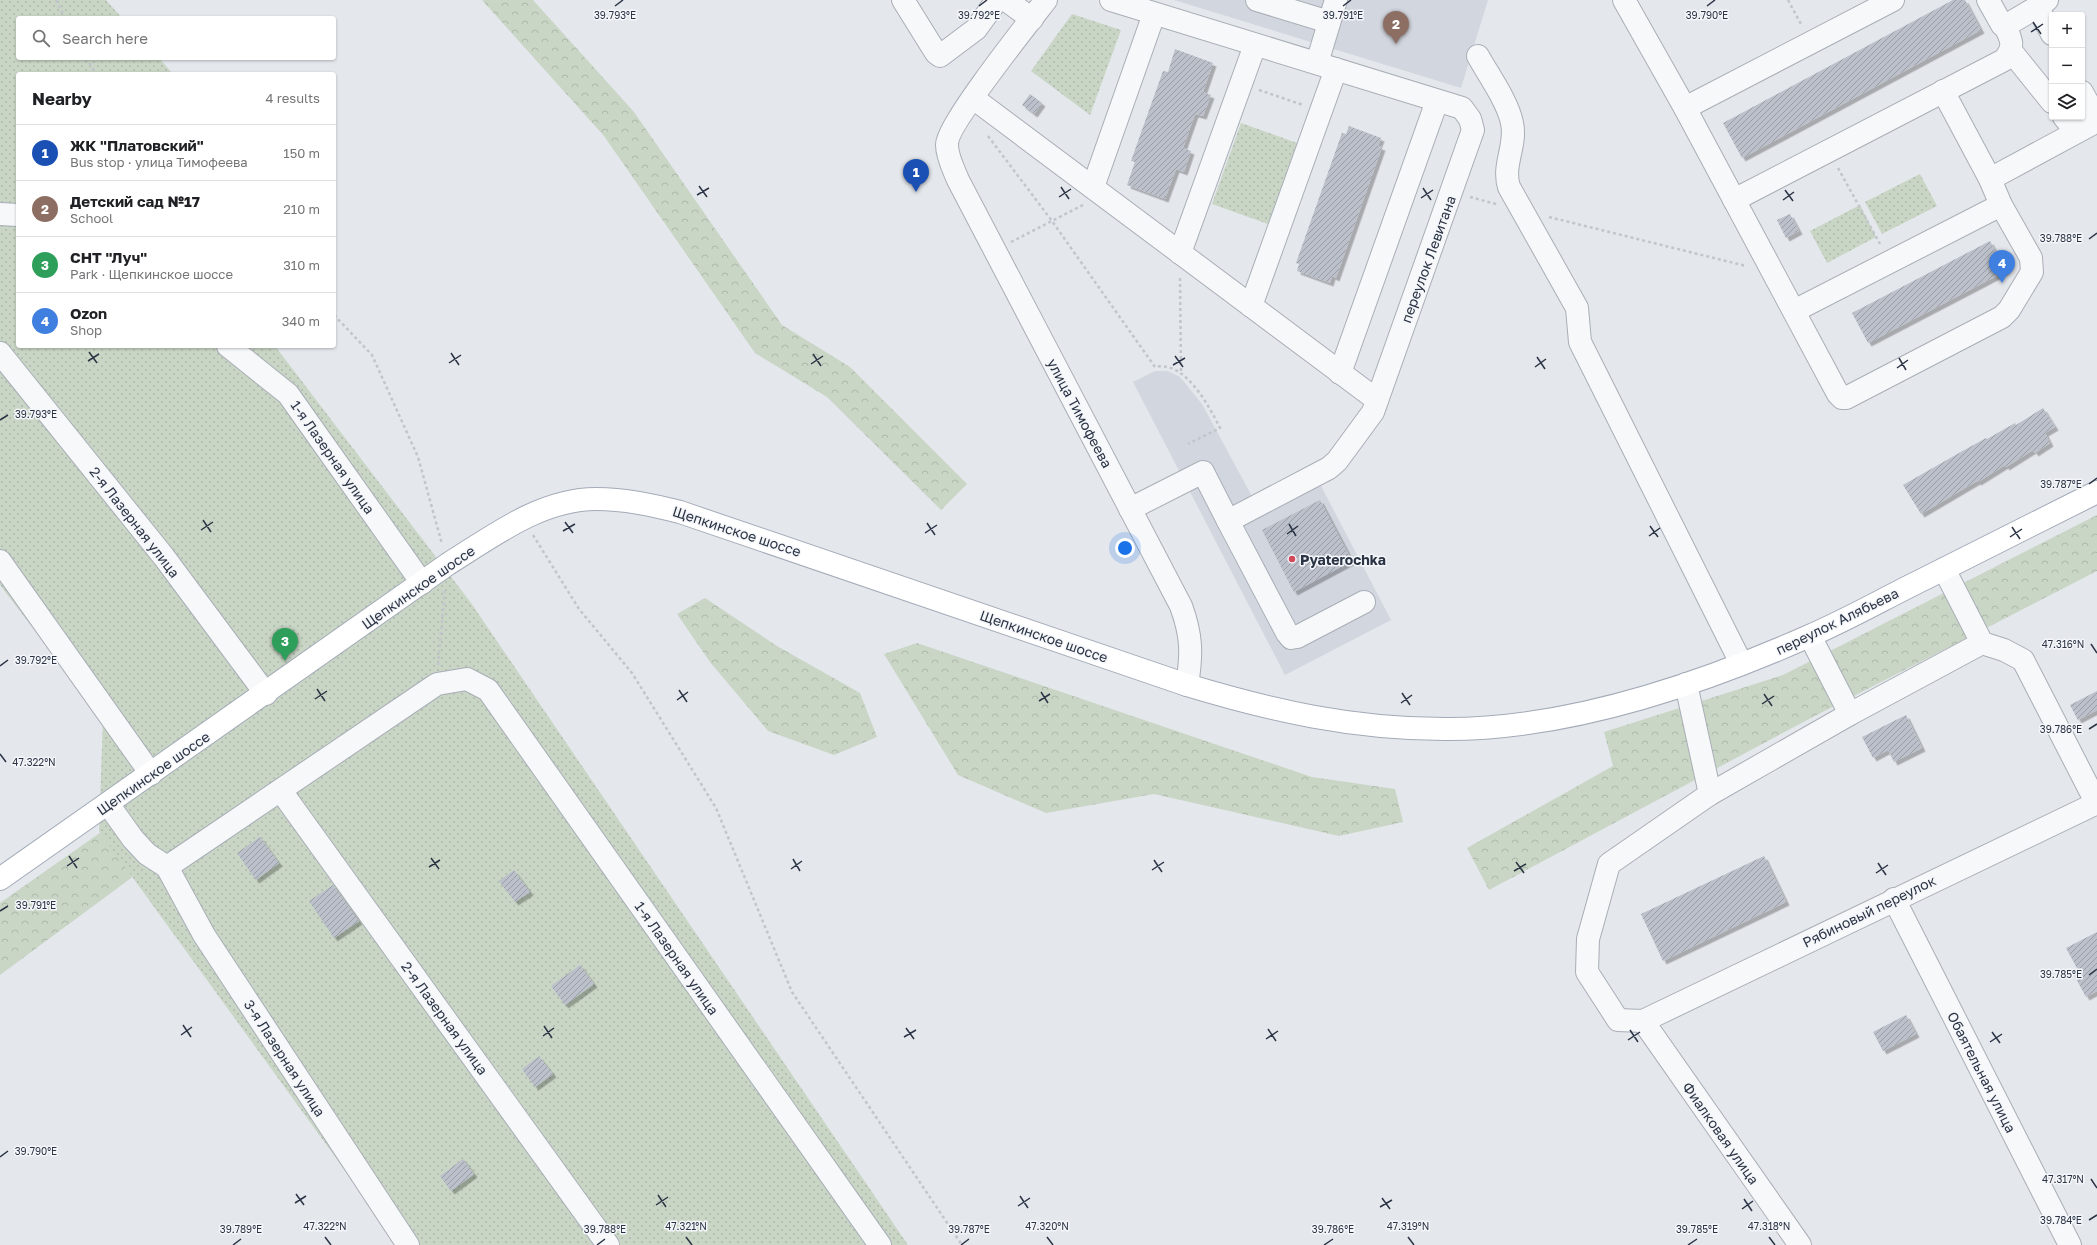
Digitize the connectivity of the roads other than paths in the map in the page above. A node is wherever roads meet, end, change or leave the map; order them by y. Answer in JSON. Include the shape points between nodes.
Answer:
{"nodes":[{"id":1,"x":903,"y":0,"type":"edge"},
{"id":2,"x":997,"y":0,"type":"edge"},
{"id":3,"x":1006,"y":0,"type":"edge"},
{"id":4,"x":1046,"y":0,"type":"edge"},
{"id":5,"x":1111,"y":0,"type":"edge"},
{"id":6,"x":1256,"y":0,"type":"edge"},
{"id":7,"x":1336,"y":0,"type":"edge"},
{"id":8,"x":1624,"y":0,"type":"edge"},
{"id":9,"x":1893,"y":0,"type":"edge"},
{"id":10,"x":1988,"y":0,"type":"edge"},
{"id":11,"x":2043,"y":3,"type":"edge"},
{"id":12,"x":1154,"y":14,"type":"junction"},
{"id":13,"x":1032,"y":19,"type":"junction"},
{"id":14,"x":1329,"y":22,"type":"junction"},
{"id":15,"x":2049,"y":24,"type":"edge"},
{"id":16,"x":2002,"y":25,"type":"dead end"},
{"id":17,"x":1255,"y":44,"type":"junction"},
{"id":18,"x":2011,"y":51,"type":"junction"},
{"id":19,"x":1478,"y":56,"type":"dead end"},
{"id":20,"x":1326,"y":66,"type":"junction"},
{"id":21,"x":1943,"y":91,"type":"junction"},
{"id":22,"x":973,"y":98,"type":"junction"},
{"id":23,"x":2049,"y":98,"type":"edge"},
{"id":24,"x":2085,"y":98,"type":"edge"},
{"id":25,"x":1437,"y":101,"type":"junction"},
{"id":26,"x":1686,"y":108,"type":"junction"},
{"id":27,"x":2070,"y":125,"type":"edge"},
{"id":28,"x":1990,"y":179,"type":"junction"},
{"id":29,"x":1098,"y":191,"type":"junction"},
{"id":30,"x":1734,"y":200,"type":"junction"},
{"id":31,"x":2001,"y":205,"type":"junction"},
{"id":32,"x":0,"y":214,"type":"edge"},
{"id":33,"x":16,"y":216,"type":"edge"},
{"id":34,"x":1180,"y":253,"type":"junction"},
{"id":35,"x":1251,"y":306,"type":"junction"},
{"id":36,"x":1794,"y":311,"type":"junction"},
{"id":37,"x":230,"y":348,"type":"edge"},
{"id":38,"x":0,"y":353,"type":"edge"},
{"id":39,"x":1340,"y":373,"type":"junction"},
{"id":40,"x":1375,"y":406,"type":"junction"},
{"id":41,"x":2097,"y":492,"type":"edge"},
{"id":42,"x":1130,"y":509,"type":"junction"},
{"id":43,"x":1228,"y":521,"type":"junction"},
{"id":44,"x":0,"y":561,"type":"edge"},
{"id":45,"x":1944,"y":569,"type":"junction"},
{"id":46,"x":422,"y":583,"type":"junction"},
{"id":47,"x":1364,"y":602,"type":"dead end"},
{"id":48,"x":1810,"y":636,"type":"junction"},
{"id":49,"x":1982,"y":643,"type":"junction"},
{"id":50,"x":1742,"y":663,"type":"junction"},
{"id":51,"x":1686,"y":684,"type":"junction"},
{"id":52,"x":1188,"y":685,"type":"junction"},
{"id":53,"x":266,"y":694,"type":"junction"},
{"id":54,"x":1850,"y":714,"type":"junction"},
{"id":55,"x":1564,"y":717,"type":"joint"},
{"id":56,"x":151,"y":774,"type":"junction"},
{"id":57,"x":281,"y":791,"type":"junction"},
{"id":58,"x":1710,"y":794,"type":"junction"},
{"id":59,"x":108,"y":804,"type":"junction"},
{"id":60,"x":2097,"y":804,"type":"edge"},
{"id":61,"x":167,"y":867,"type":"junction"},
{"id":62,"x":0,"y":879,"type":"edge"},
{"id":63,"x":1894,"y":899,"type":"junction"},
{"id":64,"x":1643,"y":1021,"type":"junction"},
{"id":65,"x":408,"y":1245,"type":"edge"},
{"id":66,"x":608,"y":1245,"type":"edge"},
{"id":67,"x":880,"y":1245,"type":"edge"},
{"id":68,"x":1800,"y":1245,"type":"edge"},
{"id":69,"x":2070,"y":1245,"type":"edge"}],
"edges":[{"from":1,"to":2,"type":"street","via":[[940,56],[976,29]]},
{"from":3,"to":13,"type":"street"},
{"from":4,"to":13,"type":"street"},
{"from":5,"to":12,"type":"street"},
{"from":6,"to":14,"type":"street"},
{"from":7,"to":14,"type":"street"},
{"from":8,"to":26,"type":"street"},
{"from":9,"to":26,"type":"street"},
{"from":10,"to":16,"type":"street"},
{"from":11,"to":15,"type":"street"},
{"from":11,"to":18,"type":"street","via":[[2005,26],[2011,39]]},
{"from":12,"to":17,"type":"street"},
{"from":12,"to":29,"type":"street"},
{"from":13,"to":22,"type":"street"},
{"from":14,"to":20,"type":"street"},
{"from":17,"to":20,"type":"street"},
{"from":17,"to":34,"type":"street"},
{"from":18,"to":21,"type":"street","via":[[2004,60]]},
{"from":18,"to":23,"type":"street"},
{"from":19,"to":50,"type":"street","via":[[1506,106],[1512,123],[1513,145],[1506,177],[1509,187],[1577,308],[1580,342]]},
{"from":20,"to":25,"type":"street"},
{"from":20,"to":35,"type":"street","via":[[1321,112]]},
{"from":21,"to":28,"type":"street"},
{"from":21,"to":30,"type":"street"},
{"from":22,"to":29,"type":"street"},
{"from":22,"to":42,"type":"street","name":"улица Тимофеева","via":[[950,133],[947,145],[951,163]]},
{"from":24,"to":27,"type":"street","via":[[2094,114],[2094,120],[2090,125]]},
{"from":25,"to":39,"type":"street"},
{"from":25,"to":40,"type":"street","name":"переулок Левитана","via":[[1462,108],[1474,130]]},
{"from":26,"to":30,"type":"street"},
{"from":27,"to":28,"type":"street"},
{"from":28,"to":31,"type":"street"},
{"from":29,"to":34,"type":"street"},
{"from":30,"to":36,"type":"street"},
{"from":31,"to":36,"type":"street"},
{"from":31,"to":36,"type":"street","via":[[2031,258],[2032,272],[2006,314],[1846,398],[1838,394]]},
{"from":32,"to":33,"type":"street"},
{"from":34,"to":35,"type":"street"},
{"from":35,"to":39,"type":"street"},
{"from":37,"to":46,"type":"street","name":"1-я Лазерная улица","via":[[288,394]]},
{"from":38,"to":53,"type":"street","name":"2-я Лазерная улица","via":[[164,557]]},
{"from":39,"to":40,"type":"street"},
{"from":40,"to":43,"type":"street","name":"переулок Левитана","via":[[1334,465]]},
{"from":41,"to":45,"type":"main road","name":"переулок Алябьева"},
{"from":42,"to":43,"type":"street","via":[[1202,472]]},
{"from":42,"to":52,"type":"street","name":"улица Тимофеева","via":[[1189,626],[1192,655]]},
{"from":43,"to":47,"type":"street","via":[[1291,638]]},
{"from":44,"to":56,"type":"street"},
{"from":45,"to":48,"type":"main road","name":"переулок Алябьева"},
{"from":45,"to":49,"type":"street"},
{"from":46,"to":52,"type":"main road","name":"Щепкинское шоссе","via":[[506,527],[546,508],[594,498],[620,499],[680,512]]},
{"from":46,"to":53,"type":"main road","name":"Щепкинское шоссе"},
{"from":48,"to":50,"type":"main road","name":"переулок Алябьева"},
{"from":48,"to":54,"type":"street"},
{"from":49,"to":54,"type":"street"},
{"from":49,"to":60,"type":"street","via":[[2023,660]]},
{"from":50,"to":51,"type":"main road","name":"переулок Алябьева"},
{"from":51,"to":55,"type":"main road","name":"переулок Алябьева"},
{"from":51,"to":58,"type":"street"},
{"from":52,"to":55,"type":"main road","name":"Щепкинское шоссе","via":[[1298,715],[1394,728],[1501,726]]},
{"from":53,"to":56,"type":"main road","name":"Щепкинское шоссе"},
{"from":54,"to":58,"type":"street"},
{"from":56,"to":59,"type":"main road","name":"Щепкинское шоссе"},
{"from":57,"to":61,"type":"street"},
{"from":57,"to":66,"type":"street","name":"2-я Лазерная улица"},
{"from":57,"to":67,"type":"street","name":"1-я Лазерная улица","via":[[437,684],[467,679],[488,690]]},
{"from":58,"to":64,"type":"street","via":[[1609,864],[1588,939],[1587,972],[1618,1020]]},
{"from":59,"to":61,"type":"street","via":[[147,854]]},
{"from":59,"to":62,"type":"main road","name":"Щепкинское шоссе"},
{"from":60,"to":63,"type":"street","name":"Рябиновый переулок"},
{"from":61,"to":65,"type":"street","name":"3-я Лазерная улица","via":[[204,935]]},
{"from":63,"to":64,"type":"street","name":"Рябиновый переулок"},
{"from":63,"to":69,"type":"street","name":"Обаятельная улица"},
{"from":64,"to":68,"type":"street","name":"Фиалковая улица"}]}
